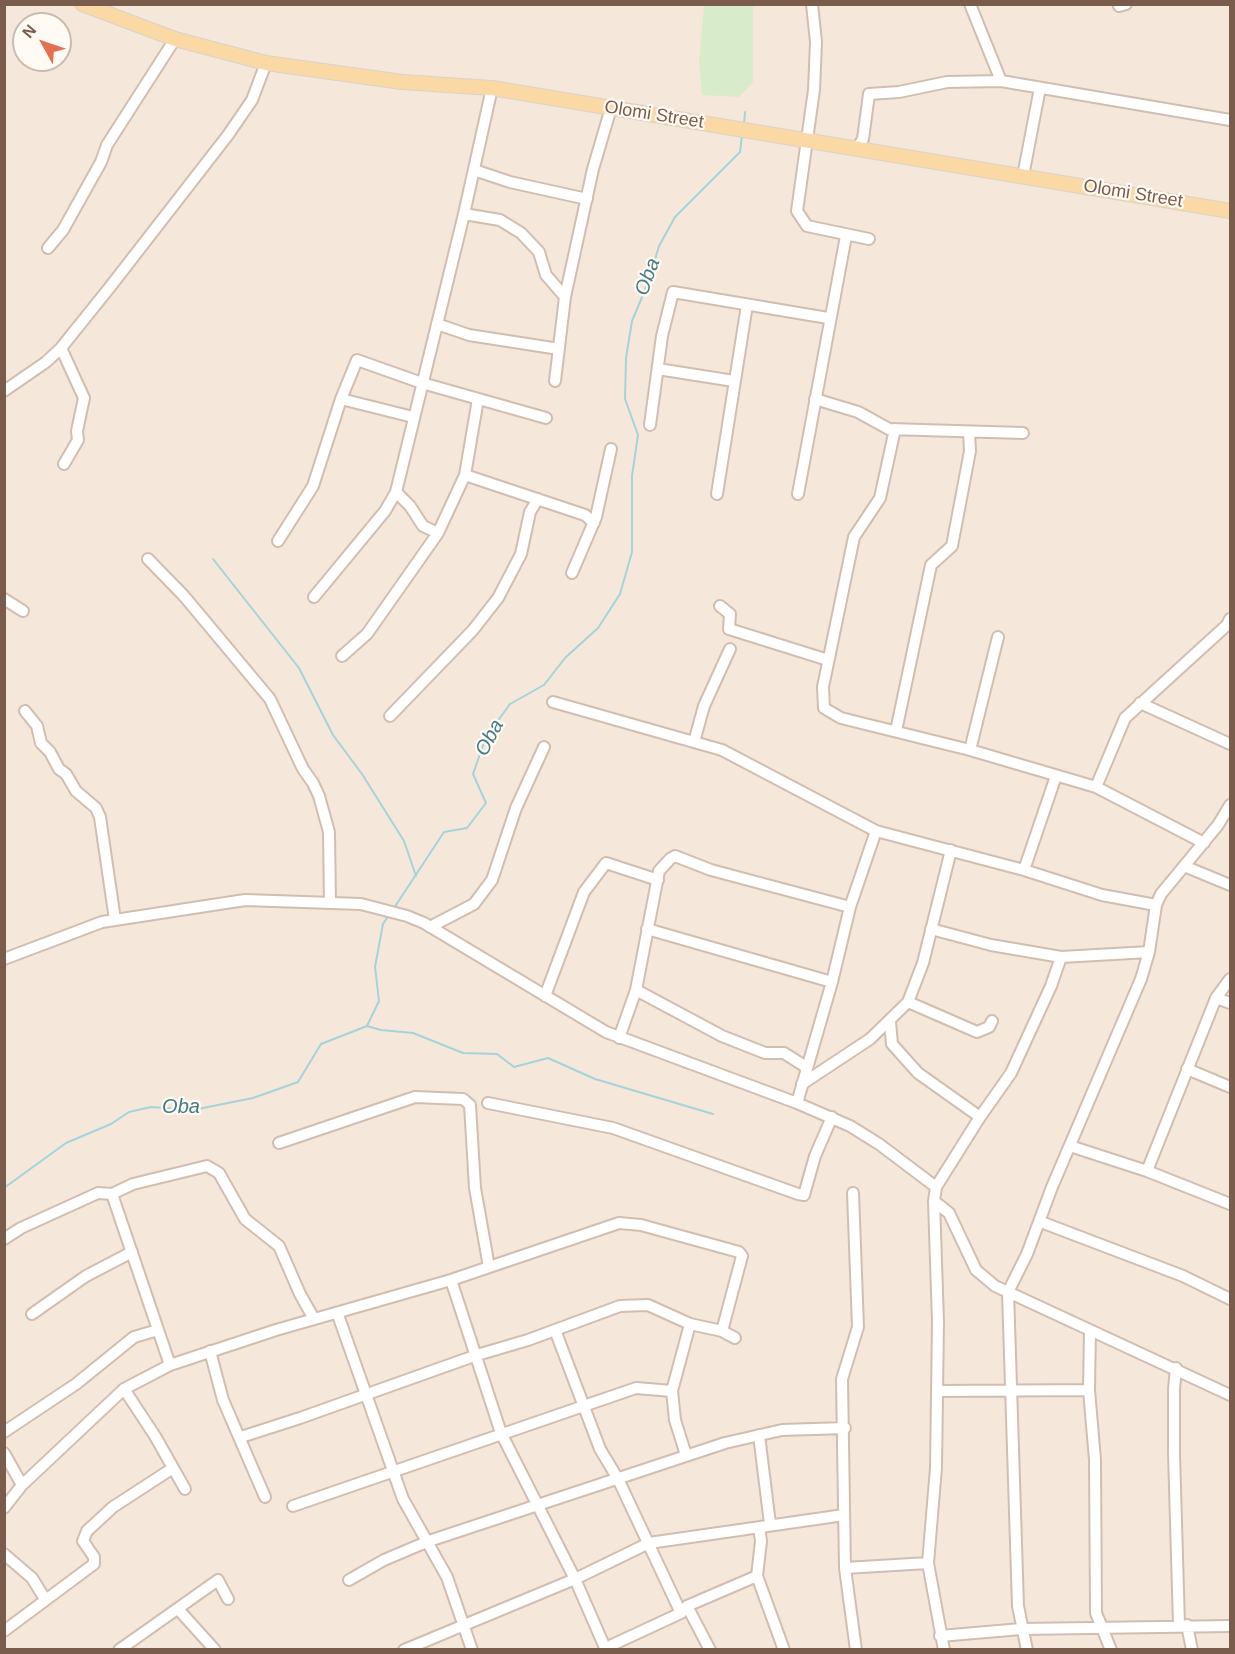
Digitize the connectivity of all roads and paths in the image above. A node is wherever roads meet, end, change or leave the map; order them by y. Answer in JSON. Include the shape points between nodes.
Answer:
{"nodes":[{"id":1,"x":82,"y":4,"type":"edge"},
{"id":2,"x":812,"y":4,"type":"edge"},
{"id":3,"x":970,"y":4,"type":"edge"},
{"id":4,"x":175,"y":39,"type":"junction"},
{"id":5,"x":266,"y":63,"type":"junction"},
{"id":6,"x":1001,"y":81,"type":"junction"},
{"id":7,"x":492,"y":88,"type":"junction"},
{"id":8,"x":1040,"y":88,"type":"junction"},
{"id":9,"x":611,"y":108,"type":"junction"},
{"id":10,"x":1230,"y":120,"type":"edge"},
{"id":11,"x":807,"y":140,"type":"junction"},
{"id":12,"x":857,"y":148,"type":"junction"},
{"id":13,"x":474,"y":170,"type":"junction"},
{"id":14,"x":1023,"y":176,"type":"junction"},
{"id":15,"x":587,"y":199,"type":"junction"},
{"id":16,"x":1230,"y":211,"type":"edge"},
{"id":17,"x":464,"y":214,"type":"junction"},
{"id":18,"x":846,"y":236,"type":"junction"},
{"id":19,"x":869,"y":240,"type":"dead end"},
{"id":20,"x":48,"y":248,"type":"dead end"},
{"id":21,"x":565,"y":297,"type":"junction"},
{"id":22,"x":747,"y":305,"type":"junction"},
{"id":23,"x":828,"y":318,"type":"junction"},
{"id":24,"x":437,"y":324,"type":"junction"},
{"id":25,"x":61,"y":348,"type":"junction"},
{"id":26,"x":559,"y":349,"type":"junction"},
{"id":27,"x":658,"y":369,"type":"junction"},
{"id":28,"x":555,"y":381,"type":"dead end"},
{"id":29,"x":734,"y":381,"type":"junction"},
{"id":30,"x":422,"y":383,"type":"junction"},
{"id":31,"x":4,"y":391,"type":"edge"},
{"id":32,"x":341,"y":399,"type":"junction"},
{"id":33,"x":478,"y":399,"type":"junction"},
{"id":34,"x":815,"y":399,"type":"junction"},
{"id":35,"x":413,"y":417,"type":"junction"},
{"id":36,"x":546,"y":418,"type":"dead end"},
{"id":37,"x":650,"y":425,"type":"dead end"},
{"id":38,"x":895,"y":429,"type":"junction"},
{"id":39,"x":969,"y":433,"type":"junction"},
{"id":40,"x":1023,"y":433,"type":"dead end"},
{"id":41,"x":611,"y":449,"type":"dead end"},
{"id":42,"x":64,"y":464,"type":"dead end"},
{"id":43,"x":465,"y":475,"type":"junction"},
{"id":44,"x":396,"y":492,"type":"junction"},
{"id":45,"x":717,"y":494,"type":"dead end"},
{"id":46,"x":798,"y":494,"type":"dead end"},
{"id":47,"x":538,"y":499,"type":"junction"},
{"id":48,"x":594,"y":523,"type":"junction"},
{"id":49,"x":438,"y":533,"type":"junction"},
{"id":50,"x":278,"y":541,"type":"dead end"},
{"id":51,"x":148,"y":559,"type":"dead end"},
{"id":52,"x":572,"y":573,"type":"dead end"},
{"id":53,"x":314,"y":597,"type":"dead end"},
{"id":54,"x":4,"y":599,"type":"edge"},
{"id":55,"x":720,"y":606,"type":"dead end"},
{"id":56,"x":23,"y":610,"type":"dead end"},
{"id":57,"x":1229,"y":624,"type":"edge"},
{"id":58,"x":998,"y":637,"type":"dead end"},
{"id":59,"x":730,"y":649,"type":"dead end"},
{"id":60,"x":342,"y":656,"type":"dead end"},
{"id":61,"x":828,"y":660,"type":"junction"},
{"id":62,"x":554,"y":702,"type":"dead end"},
{"id":63,"x":1140,"y":703,"type":"junction"},
{"id":64,"x":25,"y":711,"type":"dead end"},
{"id":65,"x":390,"y":716,"type":"dead end"},
{"id":66,"x":896,"y":731,"type":"junction"},
{"id":67,"x":694,"y":742,"type":"junction"},
{"id":68,"x":1230,"y":744,"type":"edge"},
{"id":69,"x":544,"y":747,"type":"dead end"},
{"id":70,"x":970,"y":750,"type":"junction"},
{"id":71,"x":1056,"y":776,"type":"junction"},
{"id":72,"x":1096,"y":787,"type":"junction"},
{"id":73,"x":1230,"y":805,"type":"edge"},
{"id":74,"x":876,"y":831,"type":"junction"},
{"id":75,"x":1204,"y":843,"type":"junction"},
{"id":76,"x":951,"y":850,"type":"junction"},
{"id":77,"x":1184,"y":866,"type":"junction"},
{"id":78,"x":1024,"y":870,"type":"junction"},
{"id":79,"x":658,"y":880,"type":"junction"},
{"id":80,"x":1230,"y":885,"type":"edge"},
{"id":81,"x":330,"y":903,"type":"junction"},
{"id":82,"x":1156,"y":905,"type":"junction"},
{"id":83,"x":850,"y":907,"type":"junction"},
{"id":84,"x":115,"y":920,"type":"junction"},
{"id":85,"x":430,"y":927,"type":"junction"},
{"id":86,"x":647,"y":929,"type":"junction"},
{"id":87,"x":931,"y":929,"type":"junction"},
{"id":88,"x":1149,"y":952,"type":"junction"},
{"id":89,"x":1061,"y":957,"type":"junction"},
{"id":90,"x":4,"y":959,"type":"edge"},
{"id":91,"x":1230,"y":979,"type":"edge"},
{"id":92,"x":832,"y":982,"type":"junction"},
{"id":93,"x":636,"y":990,"type":"junction"},
{"id":94,"x":545,"y":996,"type":"junction"},
{"id":95,"x":1216,"y":998,"type":"junction"},
{"id":96,"x":908,"y":1002,"type":"junction"},
{"id":97,"x":1230,"y":1003,"type":"edge"},
{"id":98,"x":992,"y":1021,"type":"dead end"},
{"id":99,"x":890,"y":1022,"type":"junction"},
{"id":100,"x":619,"y":1038,"type":"junction"},
{"id":101,"x":870,"y":1039,"type":"junction"},
{"id":102,"x":892,"y":1044,"type":"junction"},
{"id":103,"x":806,"y":1067,"type":"junction"},
{"id":104,"x":1188,"y":1069,"type":"junction"},
{"id":105,"x":802,"y":1084,"type":"junction"},
{"id":106,"x":1230,"y":1088,"type":"edge"},
{"id":107,"x":797,"y":1102,"type":"junction"},
{"id":108,"x":488,"y":1103,"type":"dead end"},
{"id":109,"x":832,"y":1117,"type":"junction"},
{"id":110,"x":980,"y":1117,"type":"junction"},
{"id":111,"x":279,"y":1143,"type":"dead end"},
{"id":112,"x":1070,"y":1146,"type":"junction"},
{"id":113,"x":1147,"y":1171,"type":"junction"},
{"id":114,"x":936,"y":1187,"type":"junction"},
{"id":115,"x":854,"y":1193,"type":"dead end"},
{"id":116,"x":112,"y":1194,"type":"junction"},
{"id":117,"x":934,"y":1201,"type":"junction"},
{"id":118,"x":1230,"y":1204,"type":"edge"},
{"id":119,"x":1041,"y":1222,"type":"junction"},
{"id":120,"x":4,"y":1239,"type":"edge"},
{"id":121,"x":132,"y":1252,"type":"junction"},
{"id":122,"x":489,"y":1267,"type":"junction"},
{"id":123,"x":451,"y":1280,"type":"junction"},
{"id":124,"x":1008,"y":1292,"type":"junction"},
{"id":125,"x":1230,"y":1299,"type":"edge"},
{"id":126,"x":32,"y":1314,"type":"dead end"},
{"id":127,"x":338,"y":1315,"type":"junction"},
{"id":128,"x":314,"y":1319,"type":"junction"},
{"id":129,"x":690,"y":1324,"type":"junction"},
{"id":130,"x":158,"y":1330,"type":"junction"},
{"id":131,"x":555,"y":1330,"type":"junction"},
{"id":132,"x":722,"y":1330,"type":"junction"},
{"id":133,"x":1090,"y":1330,"type":"junction"},
{"id":134,"x":735,"y":1338,"type":"dead end"},
{"id":135,"x":210,"y":1351,"type":"junction"},
{"id":136,"x":477,"y":1355,"type":"junction"},
{"id":137,"x":170,"y":1365,"type":"junction"},
{"id":138,"x":1176,"y":1368,"type":"junction"},
{"id":139,"x":124,"y":1389,"type":"junction"},
{"id":140,"x":937,"y":1390,"type":"junction"},
{"id":141,"x":1089,"y":1390,"type":"junction"},
{"id":142,"x":672,"y":1391,"type":"junction"},
{"id":143,"x":1012,"y":1392,"type":"junction"},
{"id":144,"x":366,"y":1394,"type":"junction"},
{"id":145,"x":1230,"y":1395,"type":"edge"},
{"id":146,"x":585,"y":1405,"type":"junction"},
{"id":147,"x":845,"y":1428,"type":"junction"},
{"id":148,"x":4,"y":1432,"type":"edge"},
{"id":149,"x":501,"y":1433,"type":"junction"},
{"id":150,"x":759,"y":1435,"type":"junction"},
{"id":151,"x":241,"y":1437,"type":"junction"},
{"id":152,"x":4,"y":1453,"type":"edge"},
{"id":153,"x":686,"y":1455,"type":"junction"},
{"id":154,"x":173,"y":1468,"type":"junction"},
{"id":155,"x":394,"y":1470,"type":"junction"},
{"id":156,"x":618,"y":1479,"type":"junction"},
{"id":157,"x":22,"y":1485,"type":"junction"},
{"id":158,"x":185,"y":1489,"type":"dead end"},
{"id":159,"x":265,"y":1497,"type":"dead end"},
{"id":160,"x":293,"y":1506,"type":"dead end"},
{"id":161,"x":538,"y":1506,"type":"junction"},
{"id":162,"x":4,"y":1508,"type":"edge"},
{"id":163,"x":844,"y":1515,"type":"junction"},
{"id":164,"x":765,"y":1526,"type":"junction"},
{"id":165,"x":429,"y":1541,"type":"junction"},
{"id":166,"x":649,"y":1543,"type":"junction"},
{"id":167,"x":4,"y":1554,"type":"edge"},
{"id":168,"x":928,"y":1563,"type":"junction"},
{"id":169,"x":846,"y":1568,"type":"junction"},
{"id":170,"x":758,"y":1576,"type":"junction"},
{"id":171,"x":574,"y":1579,"type":"junction"},
{"id":172,"x":349,"y":1580,"type":"dead end"},
{"id":173,"x":45,"y":1599,"type":"junction"},
{"id":174,"x":228,"y":1599,"type":"dead end"},
{"id":175,"x":178,"y":1609,"type":"junction"},
{"id":176,"x":684,"y":1610,"type":"junction"},
{"id":177,"x":462,"y":1624,"type":"junction"},
{"id":178,"x":1183,"y":1625,"type":"junction"},
{"id":179,"x":1230,"y":1626,"type":"edge"},
{"id":180,"x":1021,"y":1629,"type":"junction"},
{"id":181,"x":1101,"y":1629,"type":"junction"},
{"id":182,"x":4,"y":1631,"type":"edge"},
{"id":183,"x":940,"y":1636,"type":"junction"},
{"id":184,"x":610,"y":1648,"type":"edge"},
{"id":185,"x":119,"y":1650,"type":"edge"},
{"id":186,"x":215,"y":1650,"type":"edge"},
{"id":187,"x":404,"y":1650,"type":"edge"},
{"id":188,"x":472,"y":1650,"type":"edge"},
{"id":189,"x":710,"y":1650,"type":"edge"},
{"id":190,"x":784,"y":1650,"type":"edge"},
{"id":191,"x":856,"y":1650,"type":"edge"},
{"id":192,"x":944,"y":1650,"type":"edge"},
{"id":193,"x":1027,"y":1650,"type":"edge"},
{"id":194,"x":1111,"y":1650,"type":"edge"},
{"id":195,"x":1192,"y":1650,"type":"edge"}],
"edges":[{"from":1,"to":4,"type":"main road","name":"Olomi Street"},
{"from":2,"to":11,"type":"street","via":[[815,69]]},
{"from":3,"to":6,"type":"street"},
{"from":4,"to":5,"type":"main road","name":"Olomi Street"},
{"from":4,"to":20,"type":"street","via":[[107,145],[63,230]]},
{"from":5,"to":7,"type":"main road","name":"Olomi Street","via":[[402,82]]},
{"from":5,"to":25,"type":"street","via":[[252,100],[228,135]]},
{"from":6,"to":8,"type":"street"},
{"from":6,"to":12,"type":"street","via":[[947,82],[869,94],[863,140]]},
{"from":7,"to":9,"type":"main road","name":"Olomi Street"},
{"from":7,"to":13,"type":"street"},
{"from":8,"to":10,"type":"street"},
{"from":8,"to":14,"type":"street"},
{"from":9,"to":11,"type":"main road","name":"Olomi Street"},
{"from":9,"to":15,"type":"street"},
{"from":11,"to":12,"type":"main road","name":"Olomi Street"},
{"from":11,"to":18,"type":"street","via":[[798,216],[807,226]]},
{"from":12,"to":14,"type":"main road","name":"Olomi Street"},
{"from":13,"to":15,"type":"street"},
{"from":13,"to":17,"type":"street"},
{"from":14,"to":16,"type":"main road","name":"Olomi Street"},
{"from":15,"to":21,"type":"street"},
{"from":17,"to":21,"type":"street","via":[[500,220],[520,233],[539,252],[546,275]]},
{"from":17,"to":24,"type":"street"},
{"from":18,"to":19,"type":"street"},
{"from":18,"to":23,"type":"street"},
{"from":21,"to":26,"type":"street"},
{"from":22,"to":23,"type":"street"},
{"from":22,"to":27,"type":"street","via":[[673,292]]},
{"from":22,"to":29,"type":"street"},
{"from":23,"to":34,"type":"street"},
{"from":24,"to":26,"type":"street","via":[[469,335]]},
{"from":24,"to":30,"type":"street"},
{"from":25,"to":31,"type":"street"},
{"from":25,"to":42,"type":"street","via":[[84,398],[78,440]]},
{"from":26,"to":28,"type":"street"},
{"from":27,"to":29,"type":"street"},
{"from":27,"to":37,"type":"street"},
{"from":29,"to":45,"type":"street"},
{"from":30,"to":32,"type":"street","via":[[357,360]]},
{"from":30,"to":33,"type":"street"},
{"from":30,"to":35,"type":"street"},
{"from":32,"to":35,"type":"street"},
{"from":32,"to":50,"type":"street","via":[[313,486]]},
{"from":33,"to":36,"type":"street"},
{"from":33,"to":43,"type":"street"},
{"from":34,"to":38,"type":"street"},
{"from":34,"to":46,"type":"street"},
{"from":35,"to":44,"type":"street"},
{"from":38,"to":39,"type":"street"},
{"from":38,"to":61,"type":"street","via":[[880,498],[854,537]]},
{"from":39,"to":40,"type":"street"},
{"from":39,"to":66,"type":"street","via":[[970,451],[952,546],[931,565]]},
{"from":41,"to":48,"type":"street"},
{"from":43,"to":47,"type":"street"},
{"from":43,"to":49,"type":"street"},
{"from":44,"to":49,"type":"street","via":[[423,526]]},
{"from":44,"to":53,"type":"street","via":[[385,511]]},
{"from":47,"to":48,"type":"street","via":[[585,515]]},
{"from":47,"to":65,"type":"street","via":[[530,512],[521,554],[498,598],[473,630]]},
{"from":48,"to":52,"type":"street"},
{"from":49,"to":60,"type":"street","via":[[367,634]]},
{"from":51,"to":81,"type":"street","via":[[270,699],[319,796],[328,832]]},
{"from":54,"to":56,"type":"street"},
{"from":55,"to":61,"type":"street","via":[[730,614],[729,629]]},
{"from":57,"to":63,"type":"street"},
{"from":58,"to":70,"type":"street"},
{"from":59,"to":67,"type":"street","via":[[704,706]]},
{"from":61,"to":66,"type":"street","via":[[822,687],[824,708],[841,718]]},
{"from":62,"to":67,"type":"street"},
{"from":63,"to":68,"type":"street"},
{"from":63,"to":72,"type":"street","via":[[1125,718]]},
{"from":64,"to":84,"type":"street","via":[[58,769],[96,808]]},
{"from":66,"to":70,"type":"street"},
{"from":67,"to":74,"type":"street","via":[[722,750]]},
{"from":69,"to":85,"type":"street","via":[[513,816],[492,880],[474,903]]},
{"from":70,"to":71,"type":"street"},
{"from":71,"to":72,"type":"street"},
{"from":71,"to":78,"type":"street"},
{"from":72,"to":75,"type":"street"},
{"from":73,"to":75,"type":"street"},
{"from":74,"to":76,"type":"street"},
{"from":74,"to":83,"type":"street"},
{"from":75,"to":77,"type":"street"},
{"from":76,"to":78,"type":"street"},
{"from":76,"to":87,"type":"street"},
{"from":77,"to":80,"type":"street"},
{"from":77,"to":82,"type":"street"},
{"from":78,"to":82,"type":"street","via":[[1102,895]]},
{"from":79,"to":83,"type":"street","via":[[664,862],[675,856],[711,870]]},
{"from":79,"to":86,"type":"street"},
{"from":79,"to":94,"type":"street","via":[[606,862],[584,892]]},
{"from":81,"to":84,"type":"street","via":[[251,899]]},
{"from":81,"to":85,"type":"street","via":[[378,908]]},
{"from":82,"to":88,"type":"street"},
{"from":83,"to":92,"type":"street"},
{"from":84,"to":90,"type":"street","via":[[85,927]]},
{"from":85,"to":94,"type":"street"},
{"from":86,"to":92,"type":"street"},
{"from":86,"to":93,"type":"street"},
{"from":87,"to":89,"type":"street","via":[[991,945]]},
{"from":87,"to":96,"type":"street","via":[[918,984]]},
{"from":88,"to":89,"type":"street"},
{"from":88,"to":112,"type":"street","via":[[1142,979]]},
{"from":89,"to":110,"type":"street","via":[[1011,1073]]},
{"from":91,"to":95,"type":"street"},
{"from":92,"to":103,"type":"street"},
{"from":93,"to":100,"type":"street"},
{"from":93,"to":103,"type":"street","via":[[722,1036],[765,1053],[784,1053]]},
{"from":94,"to":100,"type":"street"},
{"from":95,"to":97,"type":"street"},
{"from":95,"to":104,"type":"street"},
{"from":96,"to":98,"type":"street","via":[[977,1032],[989,1027]]},
{"from":96,"to":99,"type":"street"},
{"from":99,"to":101,"type":"street"},
{"from":99,"to":102,"type":"street"},
{"from":100,"to":107,"type":"street"},
{"from":101,"to":102,"type":"street"},
{"from":101,"to":105,"type":"street"},
{"from":102,"to":110,"type":"street","via":[[918,1073]]},
{"from":103,"to":105,"type":"street"},
{"from":104,"to":106,"type":"street"},
{"from":104,"to":113,"type":"street"},
{"from":105,"to":107,"type":"street"},
{"from":107,"to":109,"type":"street"},
{"from":108,"to":109,"type":"street","via":[[613,1128],[804,1195]]},
{"from":109,"to":114,"type":"street","via":[[879,1144]]},
{"from":110,"to":114,"type":"street"},
{"from":111,"to":122,"type":"street","via":[[415,1097],[463,1099],[470,1105],[475,1188]]},
{"from":112,"to":113,"type":"street"},
{"from":112,"to":119,"type":"street"},
{"from":113,"to":118,"type":"street"},
{"from":114,"to":117,"type":"street"},
{"from":115,"to":147,"type":"street","via":[[858,1327],[842,1379]]},
{"from":116,"to":120,"type":"street","via":[[98,1193]]},
{"from":116,"to":121,"type":"street"},
{"from":116,"to":128,"type":"street","via":[[133,1184],[199,1167],[216,1170],[245,1220],[279,1246]]},
{"from":117,"to":124,"type":"street","via":[[949,1213],[976,1270]]},
{"from":117,"to":140,"type":"street"},
{"from":119,"to":124,"type":"street"},
{"from":119,"to":125,"type":"street","via":[[1183,1276]]},
{"from":121,"to":126,"type":"street","via":[[86,1276]]},
{"from":121,"to":130,"type":"street"},
{"from":122,"to":123,"type":"street"},
{"from":122,"to":132,"type":"street","via":[[619,1223],[641,1225],[739,1252],[742,1256]]},
{"from":123,"to":127,"type":"street"},
{"from":123,"to":136,"type":"street"},
{"from":124,"to":133,"type":"street"},
{"from":124,"to":143,"type":"street"},
{"from":127,"to":128,"type":"street"},
{"from":127,"to":144,"type":"street"},
{"from":128,"to":135,"type":"street"},
{"from":129,"to":131,"type":"street","via":[[648,1305],[636,1304]]},
{"from":129,"to":132,"type":"street"},
{"from":129,"to":142,"type":"street"},
{"from":130,"to":137,"type":"street"},
{"from":130,"to":148,"type":"street","via":[[134,1337],[76,1384]]},
{"from":131,"to":136,"type":"street"},
{"from":131,"to":146,"type":"street"},
{"from":132,"to":134,"type":"street"},
{"from":133,"to":138,"type":"street"},
{"from":133,"to":141,"type":"street"},
{"from":135,"to":137,"type":"street"},
{"from":135,"to":151,"type":"street","via":[[223,1400]]},
{"from":136,"to":144,"type":"street"},
{"from":136,"to":149,"type":"street"},
{"from":137,"to":139,"type":"street"},
{"from":138,"to":145,"type":"street"},
{"from":138,"to":178,"type":"street","via":[[1174,1442]]},
{"from":139,"to":154,"type":"street"},
{"from":139,"to":157,"type":"street"},
{"from":140,"to":143,"type":"street"},
{"from":140,"to":168,"type":"street","via":[[936,1468]]},
{"from":141,"to":143,"type":"street"},
{"from":141,"to":181,"type":"street","via":[[1095,1460],[1096,1613]]},
{"from":142,"to":146,"type":"street","via":[[636,1388]]},
{"from":142,"to":153,"type":"street","via":[[675,1420]]},
{"from":143,"to":180,"type":"street"},
{"from":144,"to":151,"type":"street"},
{"from":144,"to":155,"type":"street"},
{"from":146,"to":149,"type":"street"},
{"from":146,"to":156,"type":"street","via":[[600,1449]]},
{"from":147,"to":150,"type":"street","via":[[782,1430]]},
{"from":147,"to":163,"type":"street"},
{"from":149,"to":155,"type":"street"},
{"from":149,"to":161,"type":"street"},
{"from":150,"to":153,"type":"street"},
{"from":150,"to":164,"type":"street"},
{"from":151,"to":159,"type":"street"},
{"from":152,"to":157,"type":"street"},
{"from":153,"to":156,"type":"street"},
{"from":154,"to":158,"type":"street"},
{"from":154,"to":173,"type":"street","via":[[113,1507],[87,1531],[83,1541],[94,1563]]},
{"from":155,"to":160,"type":"street"},
{"from":155,"to":165,"type":"street","via":[[403,1499]]},
{"from":156,"to":161,"type":"street"},
{"from":156,"to":166,"type":"street"},
{"from":157,"to":162,"type":"street"},
{"from":161,"to":165,"type":"street"},
{"from":161,"to":171,"type":"street"},
{"from":163,"to":164,"type":"street"},
{"from":163,"to":169,"type":"street"},
{"from":164,"to":166,"type":"street"},
{"from":164,"to":170,"type":"street"},
{"from":165,"to":172,"type":"street"},
{"from":165,"to":177,"type":"street","via":[[457,1603]]},
{"from":166,"to":171,"type":"street"},
{"from":166,"to":176,"type":"street"},
{"from":167,"to":173,"type":"street","via":[[32,1578]]},
{"from":168,"to":169,"type":"street"},
{"from":168,"to":183,"type":"street"},
{"from":169,"to":191,"type":"street"},
{"from":170,"to":176,"type":"street"},
{"from":170,"to":190,"type":"street"},
{"from":171,"to":177,"type":"street"},
{"from":171,"to":184,"type":"street"},
{"from":173,"to":182,"type":"street"},
{"from":174,"to":175,"type":"street","via":[[218,1580]]},
{"from":175,"to":185,"type":"street"},
{"from":175,"to":186,"type":"street"},
{"from":176,"to":184,"type":"street"},
{"from":176,"to":189,"type":"street"},
{"from":177,"to":187,"type":"street"},
{"from":177,"to":188,"type":"street"},
{"from":178,"to":179,"type":"street"},
{"from":178,"to":181,"type":"street"},
{"from":178,"to":195,"type":"street"},
{"from":180,"to":181,"type":"street"},
{"from":180,"to":183,"type":"street"},
{"from":180,"to":193,"type":"street"},
{"from":181,"to":194,"type":"street"},
{"from":183,"to":192,"type":"street"}]}
